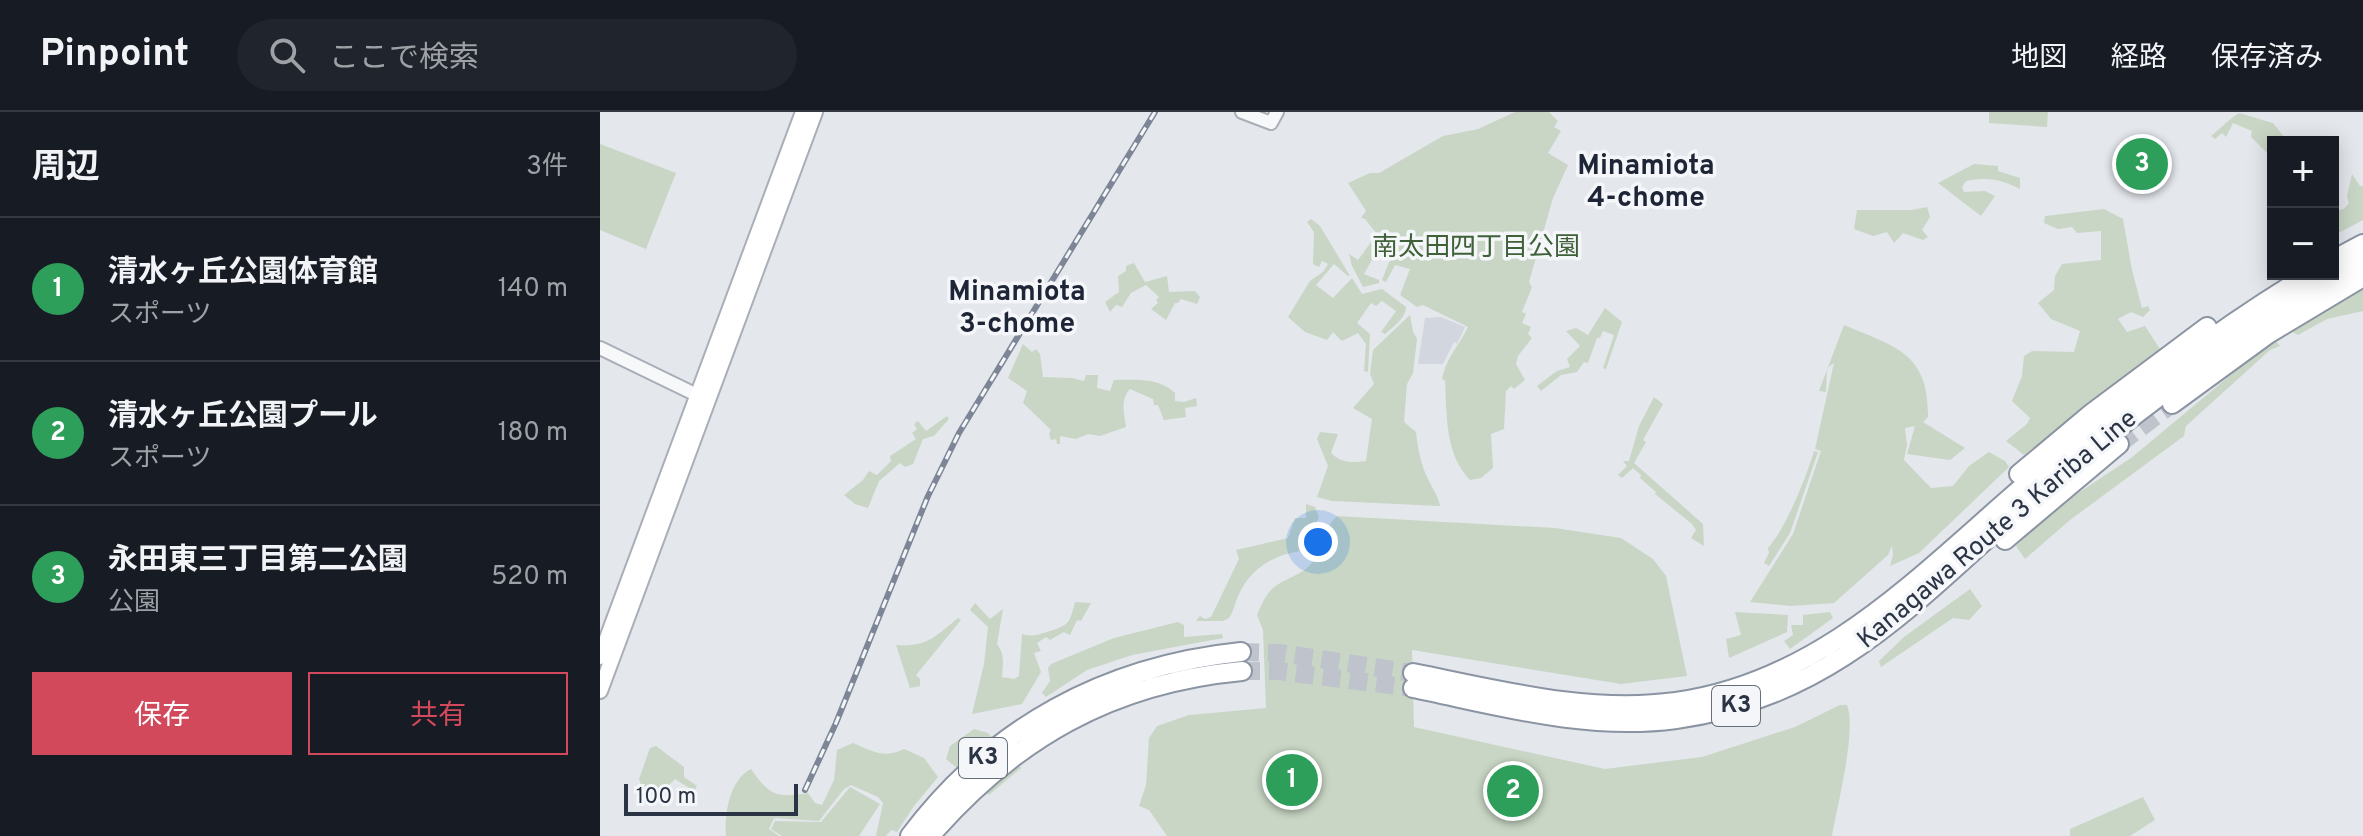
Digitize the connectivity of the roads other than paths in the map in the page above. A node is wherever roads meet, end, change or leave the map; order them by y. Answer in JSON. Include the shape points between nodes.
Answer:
{"nodes":[{"id":1,"x":803,"y":112,"type":"edge"},
{"id":2,"x":815,"y":112,"type":"edge"},
{"id":3,"x":1242,"y":112,"type":"edge"},
{"id":4,"x":1277,"y":112,"type":"edge"},
{"id":5,"x":2363,"y":232,"type":"edge"},
{"id":6,"x":2363,"y":244,"type":"edge"},
{"id":7,"x":2339,"y":245,"type":"edge"},
{"id":8,"x":2339,"y":257,"type":"edge"},
{"id":9,"x":2363,"y":260,"type":"edge"},
{"id":10,"x":2363,"y":277,"type":"edge"},
{"id":11,"x":2278,"y":280,"type":"edge"},
{"id":12,"x":2301,"y":280,"type":"edge"},
{"id":13,"x":600,"y":348,"type":"edge"},
{"id":14,"x":703,"y":398,"type":"junction"},
{"id":15,"x":2174,"y":408,"type":"tunnel mouth"},
{"id":16,"x":2110,"y":433,"type":"junction"},
{"id":17,"x":1999,"y":519,"type":"junction"},
{"id":18,"x":600,"y":657,"type":"edge"},
{"id":19,"x":1241,"y":662,"type":"tunnel mouth"},
{"id":20,"x":600,"y":691,"type":"edge"},
{"id":21,"x":942,"y":810,"type":"junction"},
{"id":22,"x":910,"y":836,"type":"edge"},
{"id":23,"x":930,"y":836,"type":"edge"}],
"edges":[{"from":1,"to":14,"type":"main road"},
{"from":2,"to":14,"type":"main road"},
{"from":3,"to":4,"type":"street","via":[[1271,123]]},
{"from":5,"to":7,"type":"highway"},
{"from":6,"to":8,"type":"highway"},
{"from":9,"to":16,"type":"highway","name":"Kanagawa Route 3 Kariba Line","number":"K3","via":[[2219,351]]},
{"from":10,"to":15,"type":"highway","via":[[2268,334]]},
{"from":11,"to":16,"type":"highway","via":[[2177,349]]},
{"from":12,"to":16,"type":"highway","name":"Kanagawa Route 3 Kariba Line","number":"K3","via":[[2218,334]]},
{"from":13,"to":14,"type":"street"},
{"from":14,"to":18,"type":"main road"},
{"from":14,"to":20,"type":"main road"},
{"from":16,"to":17,"type":"highway","name":"Kanagawa Route 3 Kariba Line","number":"K3","via":[[2037,474]]},
{"from":16,"to":17,"type":"highway","via":[[2056,497]]},
{"from":17,"to":17,"type":"highway","name":"Kanagawa Route 3 Kariba Line","number":"K3","via":[[1851,632],[1775,673],[1721,692],[1672,702],[1603,705],[1413,680],[1553,717],[1649,722],[1701,715],[1767,696],[1843,658],[1912,607]]},
{"from":19,"to":21,"type":"highway","number":"K3","via":[[1143,689],[1041,726],[990,752]]},
{"from":21,"to":22,"type":"highway","number":"K3"},
{"from":21,"to":23,"type":"highway","number":"K3"}]}
